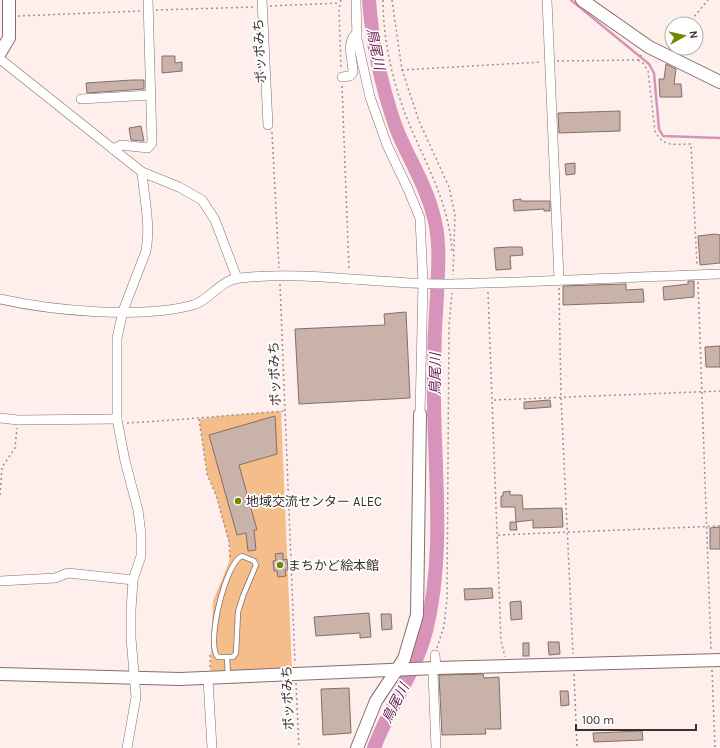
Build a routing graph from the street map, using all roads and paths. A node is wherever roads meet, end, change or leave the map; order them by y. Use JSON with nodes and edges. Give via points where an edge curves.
{"nodes":[{"id":1,"x":9,"y":0,"type":"edge"},
{"id":2,"x":148,"y":0,"type":"edge"},
{"id":3,"x":341,"y":0,"type":"edge"},
{"id":4,"x":356,"y":0,"type":"edge"},
{"id":5,"x":383,"y":0,"type":"edge"},
{"id":6,"x":392,"y":0,"type":"edge"},
{"id":7,"x":547,"y":0,"type":"edge"},
{"id":8,"x":582,"y":0,"type":"edge"},
{"id":9,"x":708,"y":0,"type":"edge"},
{"id":10,"x":262,"y":3,"type":"edge"},
{"id":11,"x":340,"y":3,"type":"junction"},
{"id":12,"x":148,"y":11,"type":"junction"},
{"id":13,"x":9,"y":16,"type":"junction"},
{"id":14,"x":695,"y":16,"type":"edge"},
{"id":15,"x":357,"y":33,"type":"junction"},
{"id":16,"x":649,"y":46,"type":"junction"},
{"id":17,"x":0,"y":53,"type":"edge"},
{"id":18,"x":0,"y":59,"type":"edge"},
{"id":19,"x":638,"y":60,"type":"junction"},
{"id":20,"x":550,"y":62,"type":"junction"},
{"id":21,"x":402,"y":70,"type":"junction"},
{"id":22,"x":342,"y":76,"type":"junction"},
{"id":23,"x":720,"y":82,"type":"edge"},
{"id":24,"x":151,"y":95,"type":"junction"},
{"id":25,"x":81,"y":99,"type":"dead end"},
{"id":26,"x":270,"y":125,"type":"joint"},
{"id":27,"x":113,"y":149,"type":"junction"},
{"id":28,"x":142,"y":172,"type":"junction"},
{"id":29,"x":452,"y":260,"type":"junction"},
{"id":30,"x":720,"y":274,"type":"edge"},
{"id":31,"x":698,"y":275,"type":"junction"},
{"id":32,"x":279,"y":276,"type":"junction"},
{"id":33,"x":237,"y":278,"type":"junction"},
{"id":34,"x":559,"y":279,"type":"junction"},
{"id":35,"x":350,"y":280,"type":"junction"},
{"id":36,"x":488,"y":282,"type":"junction"},
{"id":37,"x":425,"y":283,"type":"junction"},
{"id":38,"x":451,"y":284,"type":"junction"},
{"id":39,"x":0,"y":299,"type":"edge"},
{"id":40,"x":122,"y":311,"type":"junction"},
{"id":41,"x":720,"y":391,"type":"edge"},
{"id":42,"x":702,"y":392,"type":"junction"},
{"id":43,"x":561,"y":397,"type":"junction"},
{"id":44,"x":494,"y":400,"type":"junction"},
{"id":45,"x":285,"y":411,"type":"junction"},
{"id":46,"x":420,"y":414,"type":"joint"},
{"id":47,"x":0,"y":418,"type":"edge"},
{"id":48,"x":18,"y":420,"type":"junction"},
{"id":49,"x":199,"y":420,"type":"junction"},
{"id":50,"x":118,"y":422,"type":"junction"},
{"id":51,"x":0,"y":495,"type":"edge"},
{"id":52,"x":720,"y":526,"type":"edge"},
{"id":53,"x":707,"y":527,"type":"junction"},
{"id":54,"x":568,"y":532,"type":"junction"},
{"id":55,"x":498,"y":535,"type":"junction"},
{"id":56,"x":229,"y":562,"type":"dead end"},
{"id":57,"x":133,"y":580,"type":"junction"},
{"id":58,"x":0,"y":581,"type":"edge"},
{"id":59,"x":210,"y":652,"type":"dead end"},
{"id":60,"x":435,"y":655,"type":"joint"},
{"id":61,"x":227,"y":657,"type":"junction"},
{"id":62,"x":716,"y":660,"type":"edge"},
{"id":63,"x":573,"y":664,"type":"junction"},
{"id":64,"x":505,"y":665,"type":"junction"},
{"id":65,"x":433,"y":668,"type":"junction"},
{"id":66,"x":401,"y":670,"type":"junction"},
{"id":67,"x":0,"y":674,"type":"edge"},
{"id":68,"x":295,"y":675,"type":"junction"},
{"id":69,"x":135,"y":678,"type":"junction"},
{"id":70,"x":228,"y":678,"type":"junction"},
{"id":71,"x":209,"y":679,"type":"junction"},
{"id":72,"x":127,"y":748,"type":"edge"},
{"id":73,"x":212,"y":748,"type":"edge"},
{"id":74,"x":298,"y":748,"type":"edge"},
{"id":75,"x":357,"y":748,"type":"edge"},
{"id":76,"x":436,"y":748,"type":"edge"},
{"id":77,"x":576,"y":748,"type":"edge"},
{"id":78,"x":715,"y":748,"type":"edge"}],
"edges":[{"from":1,"to":13,"type":"street"},
{"from":2,"to":12,"type":"street"},
{"from":3,"to":11,"type":"path"},
{"from":4,"to":15,"type":"street"},
{"from":5,"to":29,"type":"path","via":[[387,44],[395,80],[407,119],[442,196],[452,241]]},
{"from":6,"to":21,"type":"path"},
{"from":7,"to":20,"type":"street"},
{"from":8,"to":16,"type":"street"},
{"from":9,"to":14,"type":"path"},
{"from":10,"to":11,"type":"path"},
{"from":10,"to":12,"type":"path"},
{"from":10,"to":26,"type":"street"},
{"from":11,"to":22,"type":"path"},
{"from":12,"to":13,"type":"path"},
{"from":12,"to":24,"type":"street"},
{"from":13,"to":17,"type":"street","via":[[9,38]]},
{"from":15,"to":22,"type":"street","via":[[351,42],[354,72],[350,76]]},
{"from":15,"to":37,"type":"street","via":[[360,58],[370,97],[387,145],[420,218]]},
{"from":16,"to":19,"type":"path"},
{"from":16,"to":23,"type":"street"},
{"from":18,"to":27,"type":"street"},
{"from":19,"to":20,"type":"path"},
{"from":19,"to":31,"type":"path","via":[[648,71],[655,131],[659,139],[668,144],[691,144]]},
{"from":20,"to":21,"type":"path"},
{"from":20,"to":34,"type":"street"},
{"from":21,"to":29,"type":"path","via":[[420,121],[450,187],[455,215]]},
{"from":22,"to":35,"type":"path"},
{"from":24,"to":25,"type":"street"},
{"from":24,"to":27,"type":"street","via":[[151,146],[144,148],[121,145]]},
{"from":26,"to":32,"type":"path","name":"ポッポみち"},
{"from":27,"to":28,"type":"street"},
{"from":28,"to":33,"type":"street","via":[[179,187],[202,200],[215,220]]},
{"from":28,"to":40,"type":"street","via":[[147,212],[146,251]]},
{"from":29,"to":38,"type":"path"},
{"from":30,"to":31,"type":"street"},
{"from":31,"to":34,"type":"street"},
{"from":31,"to":42,"type":"path"},
{"from":32,"to":33,"type":"street"},
{"from":32,"to":35,"type":"street"},
{"from":32,"to":45,"type":"path","name":"ポッポみち"},
{"from":33,"to":40,"type":"street","via":[[223,283],[198,304],[154,311]]},
{"from":34,"to":36,"type":"street"},
{"from":34,"to":43,"type":"path"},
{"from":35,"to":37,"type":"street"},
{"from":36,"to":38,"type":"street"},
{"from":36,"to":44,"type":"path"},
{"from":37,"to":38,"type":"street"},
{"from":37,"to":46,"type":"street"},
{"from":38,"to":60,"type":"path","via":[[447,599],[444,626]]},
{"from":39,"to":40,"type":"street","via":[[72,310]]},
{"from":40,"to":50,"type":"street","via":[[117,338]]},
{"from":41,"to":42,"type":"path"},
{"from":42,"to":43,"type":"path"},
{"from":42,"to":53,"type":"path"},
{"from":43,"to":44,"type":"path"},
{"from":43,"to":54,"type":"path"},
{"from":44,"to":55,"type":"path"},
{"from":45,"to":49,"type":"path"},
{"from":45,"to":68,"type":"path","name":"ポッポみち"},
{"from":46,"to":66,"type":"street","via":[[418,608]]},
{"from":47,"to":48,"type":"street"},
{"from":48,"to":50,"type":"street"},
{"from":48,"to":51,"type":"path","via":[[15,448],[2,467]]},
{"from":49,"to":50,"type":"path"},
{"from":49,"to":56,"type":"path","via":[[207,474],[229,541]]},
{"from":50,"to":57,"type":"street","via":[[141,534],[141,556]]},
{"from":52,"to":53,"type":"path"},
{"from":53,"to":54,"type":"path"},
{"from":53,"to":62,"type":"path"},
{"from":54,"to":55,"type":"path"},
{"from":54,"to":63,"type":"path"},
{"from":55,"to":64,"type":"path","via":[[501,641]]},
{"from":57,"to":58,"type":"street","via":[[68,573],[55,578]]},
{"from":57,"to":69,"type":"street","via":[[131,638]]},
{"from":59,"to":71,"type":"path"},
{"from":60,"to":65,"type":"street"},
{"from":61,"to":61,"type":"lane","via":[[218,657],[215,654],[216,615],[229,574],[238,558],[242,556],[254,561],[256,565],[239,608],[236,653]]},
{"from":61,"to":70,"type":"lane"},
{"from":62,"to":63,"type":"street"},
{"from":62,"to":78,"type":"path"},
{"from":63,"to":64,"type":"street"},
{"from":63,"to":77,"type":"path"},
{"from":64,"to":65,"type":"street"},
{"from":65,"to":66,"type":"street"},
{"from":65,"to":76,"type":"street"},
{"from":66,"to":68,"type":"street"},
{"from":66,"to":75,"type":"street","via":[[376,701]]},
{"from":67,"to":69,"type":"street"},
{"from":68,"to":70,"type":"street"},
{"from":68,"to":74,"type":"path","name":"ポッポみち"},
{"from":69,"to":71,"type":"street"},
{"from":69,"to":72,"type":"street","via":[[135,708]]},
{"from":70,"to":71,"type":"street"},
{"from":71,"to":73,"type":"street"}]}
